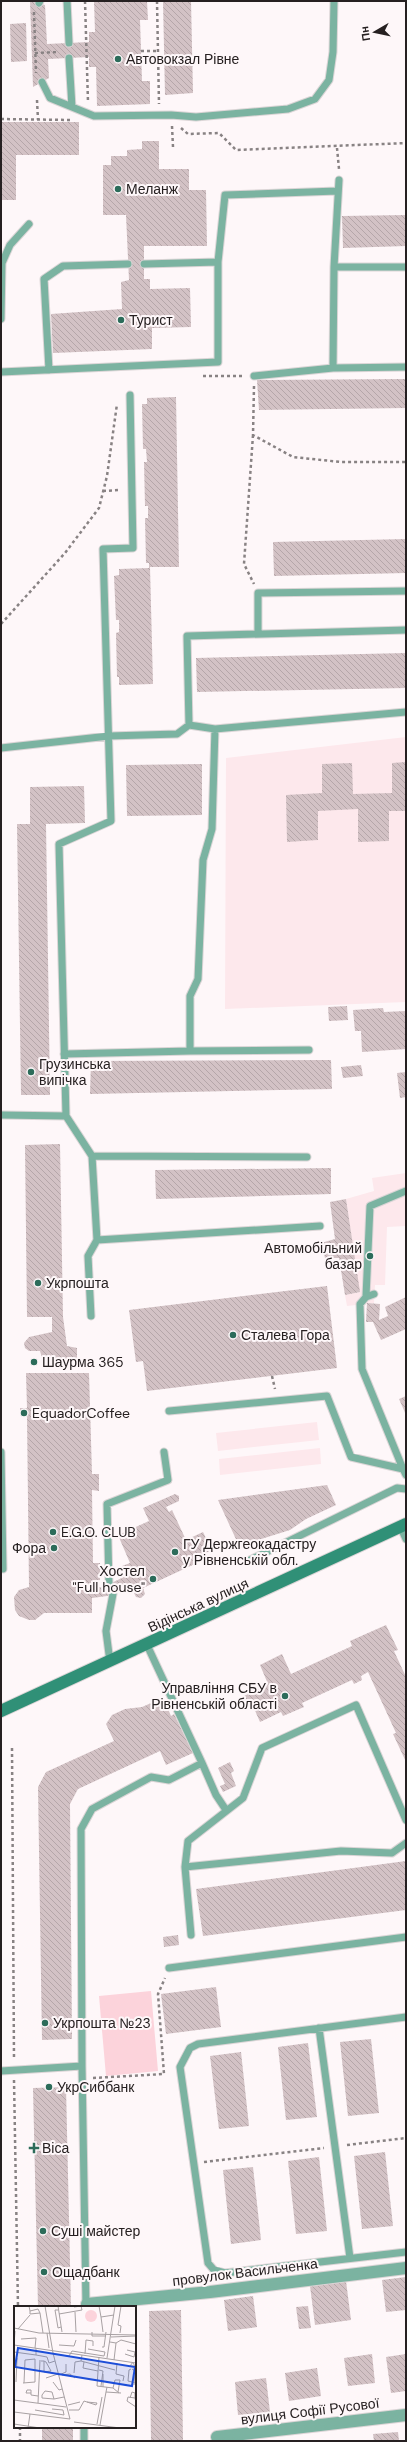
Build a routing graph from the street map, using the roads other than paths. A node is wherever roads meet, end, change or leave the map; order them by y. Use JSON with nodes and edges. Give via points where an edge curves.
{"nodes":[{"id":1,"x":67,"y":1,"type":"edge"},
{"id":2,"x":334,"y":1,"type":"edge"},
{"id":3,"x":69,"y":43,"type":"dead end"},
{"id":4,"x":70,"y":58,"type":"dead end"},
{"id":5,"x":39,"y":80,"type":"road end"},
{"id":6,"x":72,"y":107,"type":"junction"},
{"id":7,"x":339,"y":180,"type":"road end"},
{"id":8,"x":338,"y":191,"type":"junction"},
{"id":9,"x":29,"y":224,"type":"dead end"},
{"id":10,"x":218,"y":262,"type":"junction"},
{"id":11,"x":128,"y":264,"type":"dead end"},
{"id":12,"x":144,"y":264,"type":"dead end"},
{"id":13,"x":334,"y":267,"type":"junction"},
{"id":14,"x":406,"y":267,"type":"edge"},
{"id":15,"x":1,"y":319,"type":"edge"},
{"id":16,"x":406,"y":367,"type":"edge"},
{"id":17,"x":333,"y":368,"type":"junction"},
{"id":18,"x":49,"y":370,"type":"junction"},
{"id":19,"x":1,"y":372,"type":"edge"},
{"id":20,"x":254,"y":376,"type":"road end"},
{"id":21,"x":130,"y":395,"type":"road end"},
{"id":22,"x":406,"y":591,"type":"edge"},
{"id":23,"x":406,"y":630,"type":"edge"},
{"id":24,"x":258,"y":633,"type":"junction"},
{"id":25,"x":406,"y":712,"type":"edge"},
{"id":26,"x":189,"y":725,"type":"junction"},
{"id":27,"x":215,"y":729,"type":"junction"},
{"id":28,"x":109,"y":736,"type":"junction"},
{"id":29,"x":1,"y":748,"type":"edge"},
{"id":30,"x":190,"y":1050,"type":"junction"},
{"id":31,"x":309,"y":1050,"type":"dead end"},
{"id":32,"x":64,"y":1054,"type":"junction"},
{"id":33,"x":1,"y":1115,"type":"edge"},
{"id":34,"x":66,"y":1116,"type":"junction"},
{"id":35,"x":92,"y":1156,"type":"junction"},
{"id":36,"x":307,"y":1157,"type":"dead end"},
{"id":37,"x":406,"y":1192,"type":"edge"},
{"id":38,"x":320,"y":1226,"type":"dead end"},
{"id":39,"x":97,"y":1240,"type":"junction"},
{"id":40,"x":374,"y":1294,"type":"dead end"},
{"id":41,"x":366,"y":1297,"type":"junction"},
{"id":42,"x":90,"y":1316,"type":"dead end"},
{"id":43,"x":169,"y":1411,"type":"dead end"},
{"id":44,"x":1,"y":1452,"type":"edge"},
{"id":45,"x":164,"y":1452,"type":"dead end"},
{"id":46,"x":405,"y":1472,"type":"edge"},
{"id":47,"x":406,"y":1489,"type":"edge"},
{"id":48,"x":403,"y":1525,"type":"edge"},
{"id":49,"x":406,"y":1539,"type":"edge"},
{"id":50,"x":246,"y":1562,"type":"dead end"},
{"id":51,"x":3,"y":1569,"type":"dead end"},
{"id":52,"x":109,"y":1584,"type":"dead end"},
{"id":53,"x":113,"y":1594,"type":"dead end"},
{"id":54,"x":148,"y":1645,"type":"junction"},
{"id":55,"x":110,"y":1662,"type":"junction"},
{"id":56,"x":1,"y":1711,"type":"edge"},
{"id":57,"x":202,"y":1763,"type":"junction"},
{"id":58,"x":226,"y":1810,"type":"junction"},
{"id":59,"x":406,"y":1820,"type":"edge"},
{"id":60,"x":406,"y":1842,"type":"edge"},
{"id":61,"x":185,"y":1867,"type":"junction"},
{"id":62,"x":191,"y":1935,"type":"dead end"},
{"id":63,"x":406,"y":1937,"type":"edge"},
{"id":64,"x":169,"y":1968,"type":"road end"},
{"id":65,"x":406,"y":2017,"type":"edge"},
{"id":66,"x":319,"y":2028,"type":"junction"},
{"id":67,"x":82,"y":2066,"type":"junction"},
{"id":68,"x":1,"y":2071,"type":"edge"},
{"id":69,"x":406,"y":2252,"type":"edge"},
{"id":70,"x":350,"y":2258,"type":"junction"},
{"id":71,"x":406,"y":2268,"type":"edge"},
{"id":72,"x":86,"y":2305,"type":"edge"},
{"id":73,"x":406,"y":2415,"type":"edge"},
{"id":74,"x":84,"y":2428,"type":"edge"},
{"id":75,"x":217,"y":2437,"type":"dead end"},
{"id":76,"x":84,"y":2441,"type":"edge"}],
"edges":[{"from":1,"to":3,"type":"lane"},
{"from":2,"to":6,"type":"lane","via":[[333,52],[329,80],[315,99],[288,109],[196,117],[94,116]]},
{"from":4,"to":6,"type":"lane"},
{"from":5,"to":6,"type":"lane","via":[[50,98]]},
{"from":7,"to":8,"type":"lane"},
{"from":8,"to":10,"type":"lane","via":[[225,195]]},
{"from":8,"to":13,"type":"lane","via":[[331,258]]},
{"from":9,"to":15,"type":"lane","via":[[10,245],[2,263]]},
{"from":10,"to":12,"type":"lane"},
{"from":10,"to":18,"type":"lane","via":[[218,362]]},
{"from":11,"to":18,"type":"lane","via":[[63,266],[44,279]]},
{"from":13,"to":14,"type":"lane"},
{"from":13,"to":17,"type":"lane"},
{"from":16,"to":17,"type":"lane"},
{"from":17,"to":20,"type":"lane"},
{"from":18,"to":19,"type":"lane"},
{"from":21,"to":28,"type":"lane","via":[[133,548],[102,549]]},
{"from":22,"to":24,"type":"lane","via":[[258,593]]},
{"from":23,"to":24,"type":"lane"},
{"from":24,"to":26,"type":"lane","via":[[187,636]]},
{"from":25,"to":27,"type":"lane"},
{"from":26,"to":27,"type":"lane"},
{"from":26,"to":28,"type":"lane","via":[[177,734]]},
{"from":27,"to":30,"type":"lane","via":[[212,829],[204,860],[198,979],[190,996]]},
{"from":28,"to":29,"type":"lane"},
{"from":28,"to":32,"type":"lane","via":[[111,821],[59,844]]},
{"from":30,"to":31,"type":"lane"},
{"from":30,"to":32,"type":"lane"},
{"from":32,"to":34,"type":"lane"},
{"from":33,"to":34,"type":"lane"},
{"from":34,"to":35,"type":"lane"},
{"from":35,"to":36,"type":"lane"},
{"from":35,"to":39,"type":"lane"},
{"from":37,"to":41,"type":"lane","via":[[370,1206]]},
{"from":38,"to":39,"type":"lane"},
{"from":39,"to":42,"type":"lane","via":[[88,1256]]},
{"from":40,"to":41,"type":"lane"},
{"from":41,"to":46,"type":"lane","via":[[360,1304],[362,1369]]},
{"from":43,"to":46,"type":"lane","via":[[327,1396],[351,1457]]},
{"from":44,"to":51,"type":"lane"},
{"from":45,"to":52,"type":"lane","via":[[168,1480],[107,1504]]},
{"from":47,"to":50,"type":"lane","via":[[397,1488]]},
{"from":48,"to":49,"type":"lane"},
{"from":48,"to":54,"type":"main road","name":"Відінська вулиця"},
{"from":53,"to":55,"type":"lane","via":[[106,1631]]},
{"from":54,"to":55,"type":"main road","name":"Відінська вулиця"},
{"from":54,"to":57,"type":"lane"},
{"from":55,"to":56,"type":"main road","name":"Відінська вулиця"},
{"from":57,"to":58,"type":"lane","via":[[216,1795]]},
{"from":57,"to":67,"type":"lane","via":[[169,1780],[151,1777],[92,1809],[81,1829]]},
{"from":58,"to":59,"type":"lane","via":[[243,1798],[262,1748],[356,1706]]},
{"from":58,"to":61,"type":"lane","via":[[188,1841]]},
{"from":60,"to":61,"type":"lane","via":[[392,1853],[341,1851]]},
{"from":61,"to":62,"type":"lane"},
{"from":63,"to":64,"type":"lane"},
{"from":65,"to":66,"type":"lane"},
{"from":66,"to":70,"type":"lane"},
{"from":66,"to":70,"type":"lane","via":[[198,2044],[190,2048],[180,2068],[208,2263],[214,2270],[225,2273]]},
{"from":67,"to":68,"type":"lane"},
{"from":67,"to":72,"type":"lane"},
{"from":69,"to":70,"type":"lane"},
{"from":71,"to":72,"type":"street","name":"провулок Васильченка"},
{"from":73,"to":75,"type":"street","name":"вулиця Софії Русової"},
{"from":74,"to":76,"type":"lane"}]}
